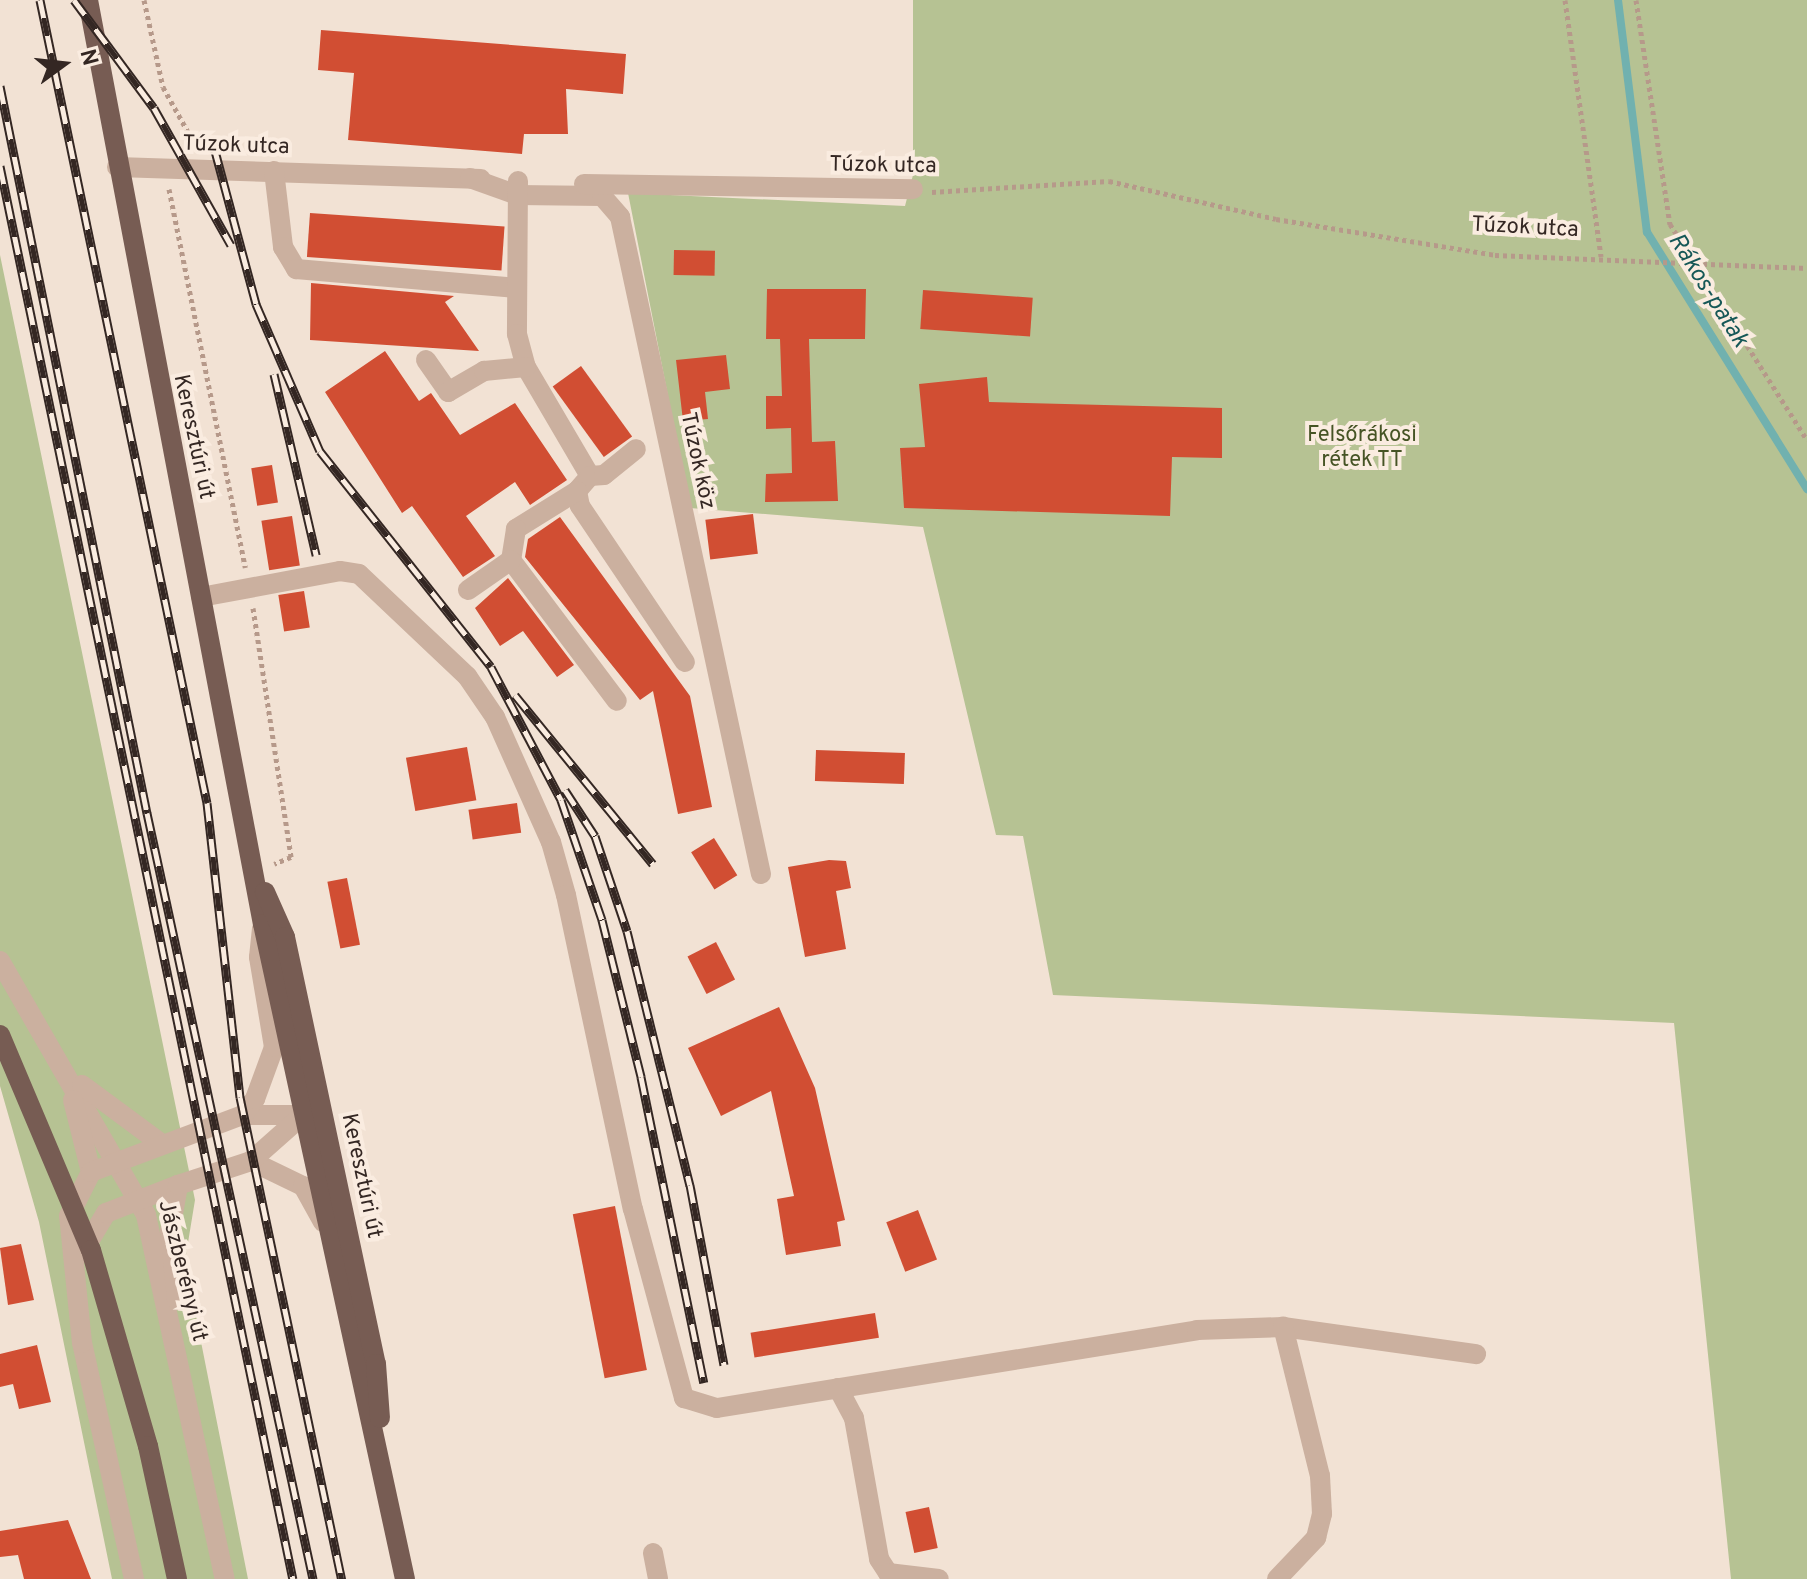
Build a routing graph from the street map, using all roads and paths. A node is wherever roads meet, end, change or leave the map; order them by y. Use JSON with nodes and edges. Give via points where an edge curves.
{"nodes":[{"id":1,"x":88,"y":0,"type":"edge"},
{"id":2,"x":144,"y":0,"type":"edge"},
{"id":3,"x":1565,"y":0,"type":"edge"},
{"id":4,"x":1636,"y":0,"type":"edge"},
{"id":5,"x":117,"y":167,"type":"junction"},
{"id":6,"x":164,"y":168,"type":"junction"},
{"id":7,"x":209,"y":169,"type":"junction"},
{"id":8,"x":274,"y":171,"type":"junction"},
{"id":9,"x":518,"y":188,"type":"junction"},
{"id":10,"x":913,"y":189,"type":"joint"},
{"id":11,"x":1601,"y":256,"type":"junction"},
{"id":12,"x":1692,"y":262,"type":"junction"},
{"id":13,"x":1807,"y":268,"type":"edge"},
{"id":14,"x":516,"y":288,"type":"junction"},
{"id":15,"x":426,"y":360,"type":"dead end"},
{"id":16,"x":526,"y":367,"type":"junction"},
{"id":17,"x":1807,"y":440,"type":"edge"},
{"id":18,"x":636,"y":449,"type":"dead end"},
{"id":19,"x":584,"y":484,"type":"junction"},
{"id":20,"x":511,"y":560,"type":"junction"},
{"id":21,"x":249,"y":587,"type":"junction"},
{"id":22,"x":468,"y":590,"type":"dead end"},
{"id":23,"x":201,"y":597,"type":"junction"},
{"id":24,"x":685,"y":662,"type":"dead end"},
{"id":25,"x":617,"y":701,"type":"dead end"},
{"id":26,"x":761,"y":874,"type":"dead end"},
{"id":27,"x":259,"y":876,"type":"junction"},
{"id":28,"x":263,"y":924,"type":"junction"},
{"id":29,"x":0,"y":961,"type":"edge"},
{"id":30,"x":0,"y":1035,"type":"edge"},
{"id":31,"x":64,"y":1069,"type":"junction"},
{"id":32,"x":317,"y":1081,"type":"junction"},
{"id":33,"x":243,"y":1115,"type":"junction"},
{"id":34,"x":303,"y":1115,"type":"junction"},
{"id":35,"x":159,"y":1142,"type":"junction"},
{"id":36,"x":118,"y":1159,"type":"junction"},
{"id":37,"x":251,"y":1161,"type":"junction"},
{"id":38,"x":91,"y":1172,"type":"junction"},
{"id":39,"x":178,"y":1185,"type":"junction"},
{"id":40,"x":140,"y":1198,"type":"junction"},
{"id":41,"x":328,"y":1233,"type":"junction"},
{"id":42,"x":74,"y":1297,"type":"junction"},
{"id":43,"x":1283,"y":1327,"type":"junction"},
{"id":44,"x":1476,"y":1354,"type":"dead end"},
{"id":45,"x":838,"y":1388,"type":"junction"},
{"id":46,"x":187,"y":1392,"type":"junction"},
{"id":47,"x":384,"y":1486,"type":"junction"},
{"id":48,"x":653,"y":1553,"type":"dead end"},
{"id":49,"x":134,"y":1579,"type":"edge"},
{"id":50,"x":177,"y":1579,"type":"edge"},
{"id":51,"x":225,"y":1579,"type":"edge"},
{"id":52,"x":405,"y":1579,"type":"edge"},
{"id":53,"x":658,"y":1579,"type":"edge"},
{"id":54,"x":939,"y":1579,"type":"edge"},
{"id":55,"x":1277,"y":1579,"type":"edge"}],
"edges":[{"from":1,"to":5,"type":"main road","name":"Keresztúri út"},
{"from":2,"to":7,"type":"path","via":[[163,87]]},
{"from":3,"to":11,"type":"path"},
{"from":4,"to":12,"type":"path","via":[[1670,224]]},
{"from":5,"to":6,"type":"street","name":"Túzok utca"},
{"from":5,"to":23,"type":"main road","name":"Keresztúri út"},
{"from":6,"to":7,"type":"street","name":"Túzok utca"},
{"from":6,"to":21,"type":"path"},
{"from":7,"to":8,"type":"street","name":"Túzok utca"},
{"from":8,"to":9,"type":"street","name":"Túzok utca","via":[[470,178]]},
{"from":8,"to":14,"type":"street","via":[[283,247],[296,269]]},
{"from":9,"to":10,"type":"street","name":"Túzok utca"},
{"from":9,"to":14,"type":"street"},
{"from":9,"to":26,"type":"street","name":"Túzok köz","via":[[602,196],[620,217]]},
{"from":10,"to":11,"type":"path","name":"Túzok utca","via":[[1109,181],[1276,219],[1495,255]]},
{"from":11,"to":12,"type":"path","name":"Túzok utca"},
{"from":12,"to":13,"type":"path"},
{"from":12,"to":17,"type":"path"},
{"from":14,"to":16,"type":"street"},
{"from":15,"to":16,"type":"street","via":[[448,392],[484,371]]},
{"from":16,"to":19,"type":"street"},
{"from":18,"to":19,"type":"street"},
{"from":19,"to":20,"type":"street","via":[[516,529]]},
{"from":19,"to":24,"type":"street","via":[[580,506]]},
{"from":20,"to":22,"type":"street"},
{"from":20,"to":25,"type":"street"},
{"from":21,"to":23,"type":"street"},
{"from":21,"to":27,"type":"path","via":[[291,857]]},
{"from":21,"to":45,"type":"street","via":[[340,571],[371,580],[467,676],[495,717],[551,842],[566,895],[633,1209],[684,1398],[717,1408]]},
{"from":23,"to":27,"type":"main road","name":"Keresztúri út"},
{"from":27,"to":28,"type":"main road","name":"Keresztúri út"},
{"from":27,"to":32,"type":"main road","name":"Keresztúri út","via":[[285,937]]},
{"from":28,"to":33,"type":"street","via":[[259,957],[274,1047]]},
{"from":28,"to":34,"type":"main road","name":"Keresztúri út"},
{"from":29,"to":31,"type":"street","name":"Jászberényi út"},
{"from":30,"to":50,"type":"main road","via":[[91,1250],[148,1446]]},
{"from":31,"to":35,"type":"street"},
{"from":31,"to":36,"type":"street","name":"Jászberényi út"},
{"from":31,"to":38,"type":"street"},
{"from":32,"to":34,"type":"street"},
{"from":32,"to":47,"type":"main road","name":"Keresztúri út","via":[[376,1364]]},
{"from":33,"to":34,"type":"street"},
{"from":33,"to":35,"type":"street"},
{"from":34,"to":37,"type":"street"},
{"from":34,"to":41,"type":"main road","name":"Keresztúri út"},
{"from":35,"to":36,"type":"street"},
{"from":36,"to":38,"type":"street"},
{"from":36,"to":40,"type":"street","name":"Jászberényi út"},
{"from":37,"to":39,"type":"street"},
{"from":37,"to":41,"type":"street","via":[[303,1186]]},
{"from":38,"to":42,"type":"street","via":[[69,1216]]},
{"from":39,"to":40,"type":"street"},
{"from":39,"to":46,"type":"street","via":[[170,1231]]},
{"from":40,"to":42,"type":"street","via":[[95,1225]]},
{"from":40,"to":46,"type":"street","name":"Jászberényi út"},
{"from":41,"to":47,"type":"main road","name":"Keresztúri út"},
{"from":42,"to":49,"type":"street"},
{"from":43,"to":44,"type":"street"},
{"from":43,"to":45,"type":"street","via":[[1197,1330]]},
{"from":43,"to":55,"type":"street","via":[[1320,1476],[1322,1514],[1316,1538]]},
{"from":45,"to":54,"type":"street","via":[[854,1418],[879,1559],[888,1573]]},
{"from":46,"to":51,"type":"street","name":"Jászberényi út"},
{"from":47,"to":52,"type":"main road","name":"Keresztúri út"},
{"from":48,"to":53,"type":"street"}]}
